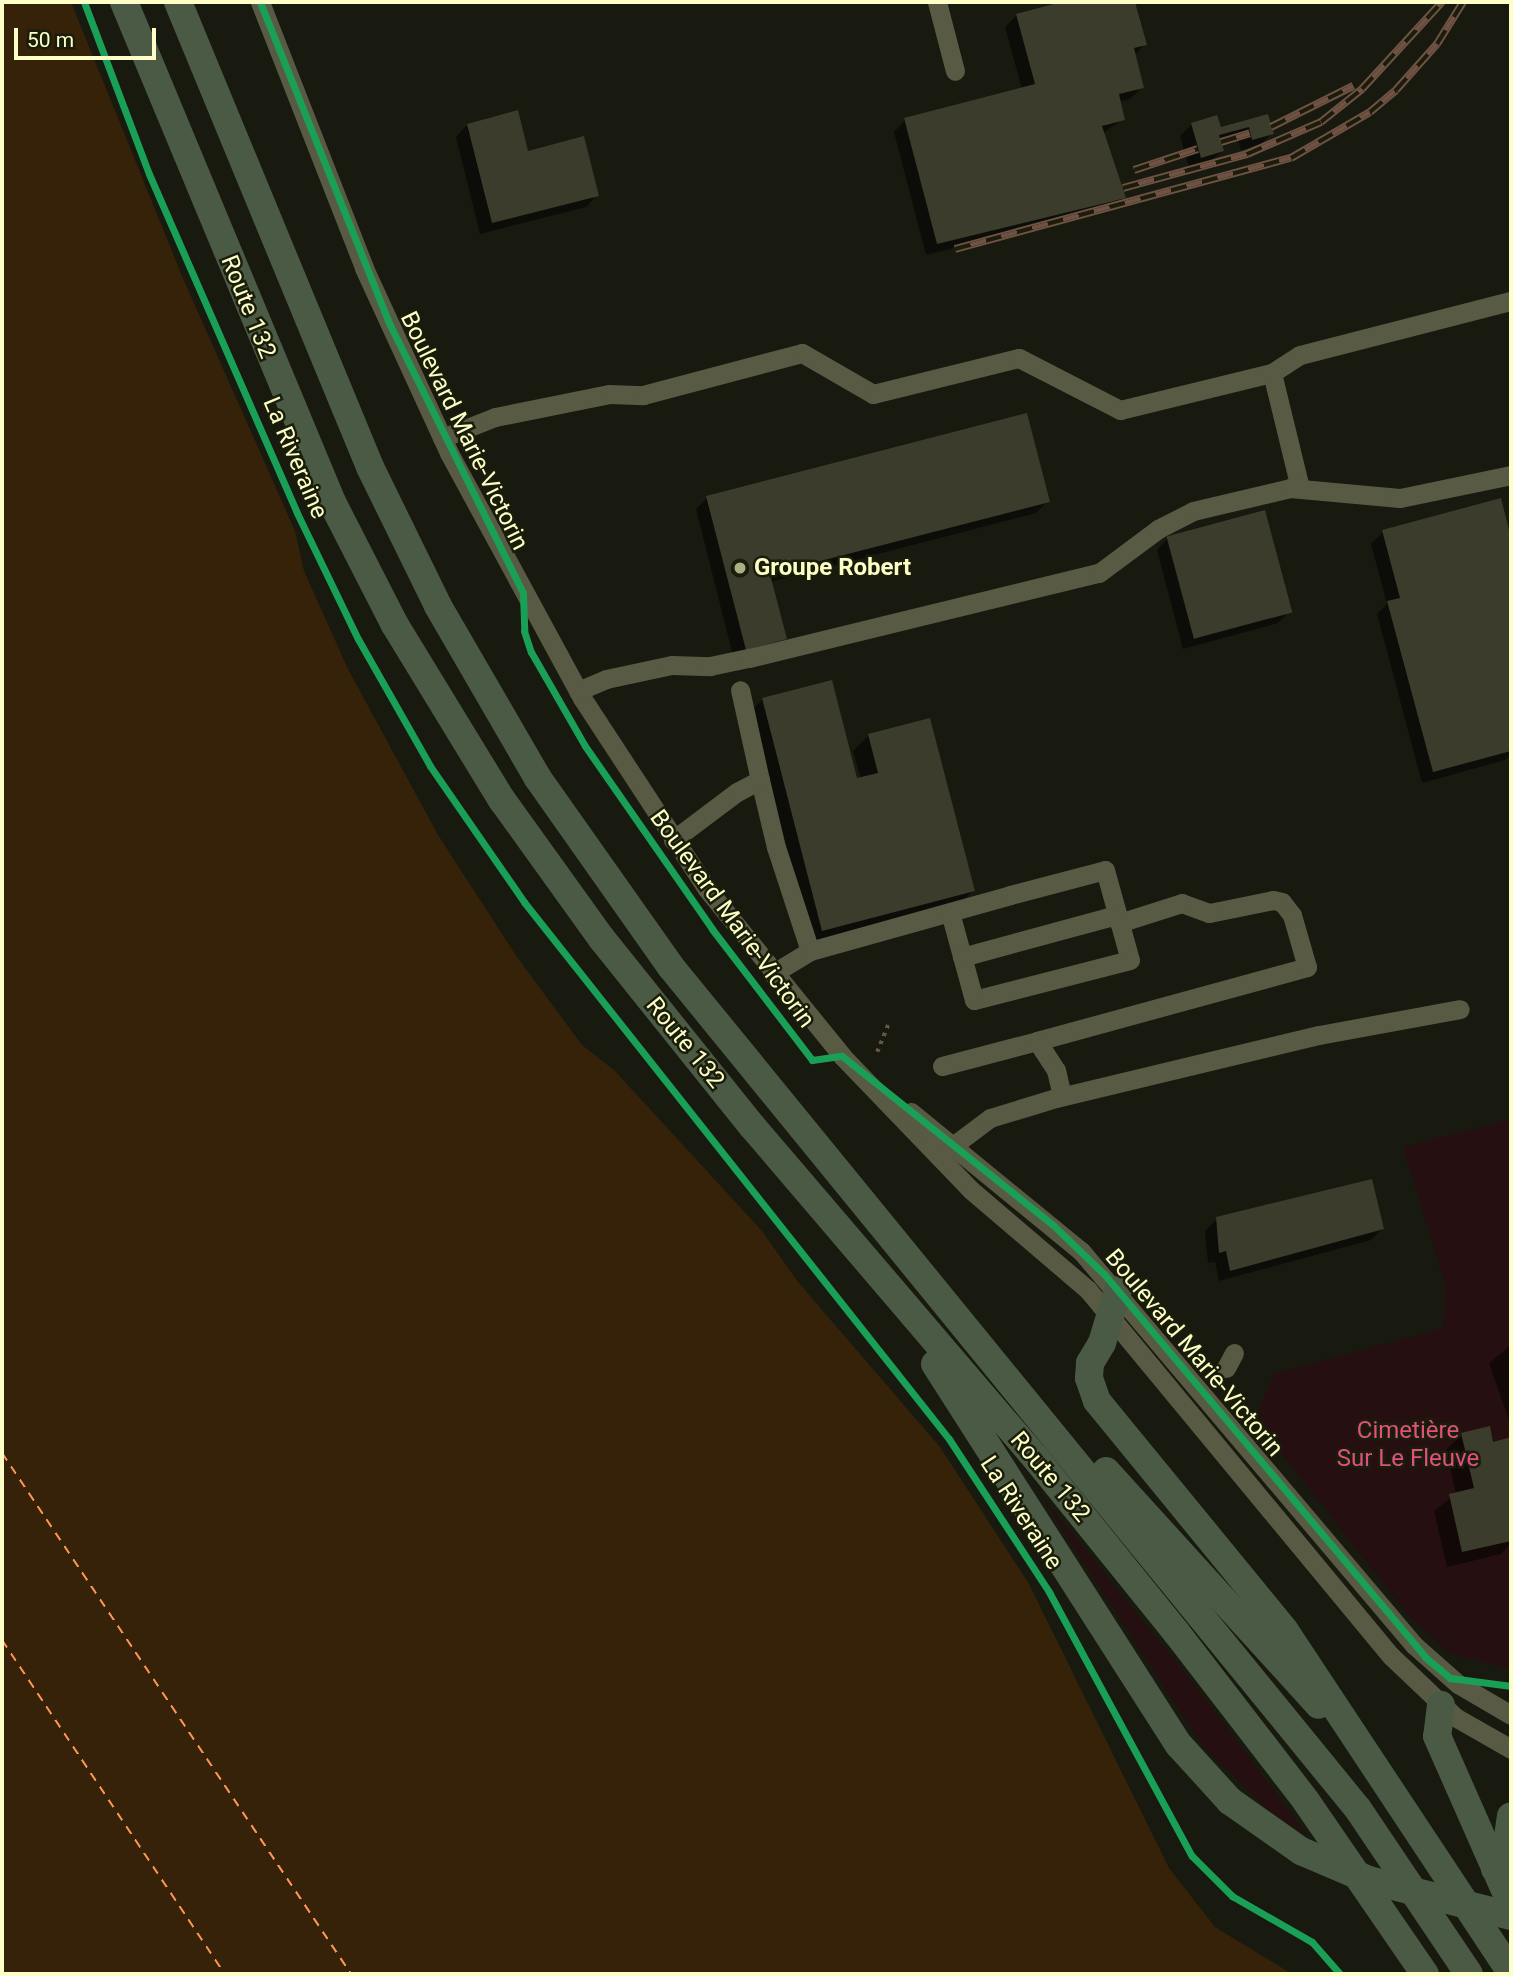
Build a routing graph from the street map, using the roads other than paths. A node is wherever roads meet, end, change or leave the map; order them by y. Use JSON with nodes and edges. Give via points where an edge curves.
{"nodes":[{"id":1,"x":124,"y":2,"type":"edge"},
{"id":2,"x":178,"y":2,"type":"edge"},
{"id":3,"x":260,"y":2,"type":"edge"},
{"id":4,"x":937,"y":2,"type":"edge"},
{"id":5,"x":955,"y":71,"type":"dead end"},
{"id":6,"x":1511,"y":301,"type":"edge"},
{"id":7,"x":1272,"y":373,"type":"junction"},
{"id":8,"x":442,"y":438,"type":"junction"},
{"id":9,"x":1511,"y":475,"type":"edge"},
{"id":10,"x":1300,"y":488,"type":"junction"},
{"id":11,"x":740,"y":690,"type":"dead end"},
{"id":12,"x":578,"y":691,"type":"junction"},
{"id":13,"x":761,"y":780,"type":"junction"},
{"id":14,"x":673,"y":840,"type":"junction"},
{"id":15,"x":950,"y":912,"type":"junction"},
{"id":16,"x":1118,"y":919,"type":"junction"},
{"id":17,"x":810,"y":951,"type":"junction"},
{"id":18,"x":962,"y":957,"type":"junction"},
{"id":19,"x":772,"y":974,"type":"junction"},
{"id":20,"x":1460,"y":1009,"type":"dead end"},
{"id":21,"x":1037,"y":1041,"type":"junction"},
{"id":22,"x":942,"y":1066,"type":"dead end"},
{"id":23,"x":1062,"y":1096,"type":"junction"},
{"id":24,"x":945,"y":1151,"type":"junction"},
{"id":25,"x":875,"y":1215,"type":"junction"},
{"id":26,"x":889,"y":1290,"type":"junction"},
{"id":27,"x":1088,"y":1290,"type":"junction"},
{"id":28,"x":1112,"y":1311,"type":"junction"},
{"id":29,"x":1196,"y":1382,"type":"junction"},
{"id":30,"x":1177,"y":1396,"type":"junction"},
{"id":31,"x":1219,"y":1410,"type":"junction"},
{"id":32,"x":1200,"y":1424,"type":"junction"},
{"id":33,"x":1441,"y":1705,"type":"junction"},
{"id":34,"x":1511,"y":1715,"type":"edge"},
{"id":35,"x":1511,"y":1749,"type":"edge"},
{"id":36,"x":1374,"y":1763,"type":"junction"},
{"id":37,"x":1511,"y":1816,"type":"edge"},
{"id":38,"x":1495,"y":1869,"type":"junction"},
{"id":39,"x":1511,"y":1904,"type":"edge"},
{"id":40,"x":1511,"y":1916,"type":"edge"},
{"id":41,"x":1511,"y":1972,"type":"edge"},
{"id":42,"x":1425,"y":1974,"type":"edge"},
{"id":43,"x":1469,"y":1974,"type":"edge"}],
"edges":[{"from":1,"to":26,"type":"highway","name":"Route 132","via":[[312,459],[423,673],[553,876]]},
{"from":2,"to":25,"type":"highway","name":"Route 132","via":[[365,456],[487,694],[537,777],[638,923]]},
{"from":3,"to":8,"type":"street","name":"Boulevard Marie-Victorin","via":[[365,268]]},
{"from":4,"to":5,"type":"street"},
{"from":6,"to":7,"type":"street","via":[[1300,355]]},
{"from":7,"to":8,"type":"street","via":[[1120,410],[1019,358],[873,394],[802,353],[643,395],[609,394],[495,417]]},
{"from":7,"to":10,"type":"street"},
{"from":8,"to":12,"type":"street","name":"Boulevard Marie-Victorin"},
{"from":9,"to":10,"type":"street","via":[[1400,498]]},
{"from":10,"to":12,"type":"street","via":[[1193,511],[1158,529],[1099,573],[749,658],[710,666],[671,665],[606,679]]},
{"from":11,"to":13,"type":"street"},
{"from":12,"to":14,"type":"street","name":"Boulevard Marie-Victorin"},
{"from":13,"to":14,"type":"street","via":[[737,792]]},
{"from":13,"to":17,"type":"street","via":[[776,846]]},
{"from":14,"to":19,"type":"street","name":"Boulevard Marie-Victorin"},
{"from":15,"to":16,"type":"street","via":[[1105,870]]},
{"from":15,"to":17,"type":"street"},
{"from":15,"to":18,"type":"street"},
{"from":16,"to":18,"type":"street"},
{"from":16,"to":18,"type":"street","via":[[1130,960],[974,1000]]},
{"from":16,"to":21,"type":"street","via":[[1182,903],[1209,913],[1282,902],[1292,915],[1307,967]]},
{"from":17,"to":19,"type":"street"},
{"from":19,"to":24,"type":"street","name":"Boulevard Marie-Victorin","via":[[842,1056]]},
{"from":20,"to":23,"type":"street","via":[[1319,1035]]},
{"from":21,"to":22,"type":"street"},
{"from":21,"to":23,"type":"street","via":[[1056,1070]]},
{"from":23,"to":24,"type":"street","via":[[990,1118]]},
{"from":24,"to":27,"type":"street","name":"Boulevard Marie-Victorin"},
{"from":24,"to":28,"type":"street","name":"Boulevard Marie-Victorin","via":[[1053,1225]]},
{"from":25,"to":36,"type":"highway"},
{"from":25,"to":43,"type":"highway","name":"Route 132","via":[[1350,1800]]},
{"from":26,"to":40,"type":"highway","bridge":true,"via":[[1179,1745],[1230,1801],[1301,1851],[1379,1882]]},
{"from":26,"to":42,"type":"highway","name":"Route 132","via":[[1038,1461],[1176,1632],[1320,1819]]},
{"from":27,"to":28,"type":"street","name":"Boulevard Marie-Victorin"},
{"from":27,"to":28,"type":"street"},
{"from":28,"to":29,"type":"street","name":"Boulevard Marie-Victorin"},
{"from":28,"to":30,"type":"street","name":"Boulevard Marie-Victorin"},
{"from":28,"to":36,"type":"highway","via":[[1089,1371],[1097,1401],[1285,1631]]},
{"from":29,"to":30,"type":"street"},
{"from":29,"to":31,"type":"street","name":"Boulevard Marie-Victorin"},
{"from":30,"to":32,"type":"street","name":"Boulevard Marie-Victorin"},
{"from":31,"to":32,"type":"street"},
{"from":31,"to":34,"type":"street","name":"Boulevard Marie-Victorin","via":[[1425,1657],[1458,1684]]},
{"from":32,"to":33,"type":"street","name":"Boulevard Marie-Victorin","via":[[1391,1656]]},
{"from":33,"to":35,"type":"street","name":"Boulevard Marie-Victorin","via":[[1471,1728]]},
{"from":33,"to":38,"type":"highway","via":[[1437,1736]]},
{"from":36,"to":41,"type":"highway"},
{"from":37,"to":38,"type":"highway","via":[[1507,1844]]},
{"from":38,"to":39,"type":"highway"}]}
